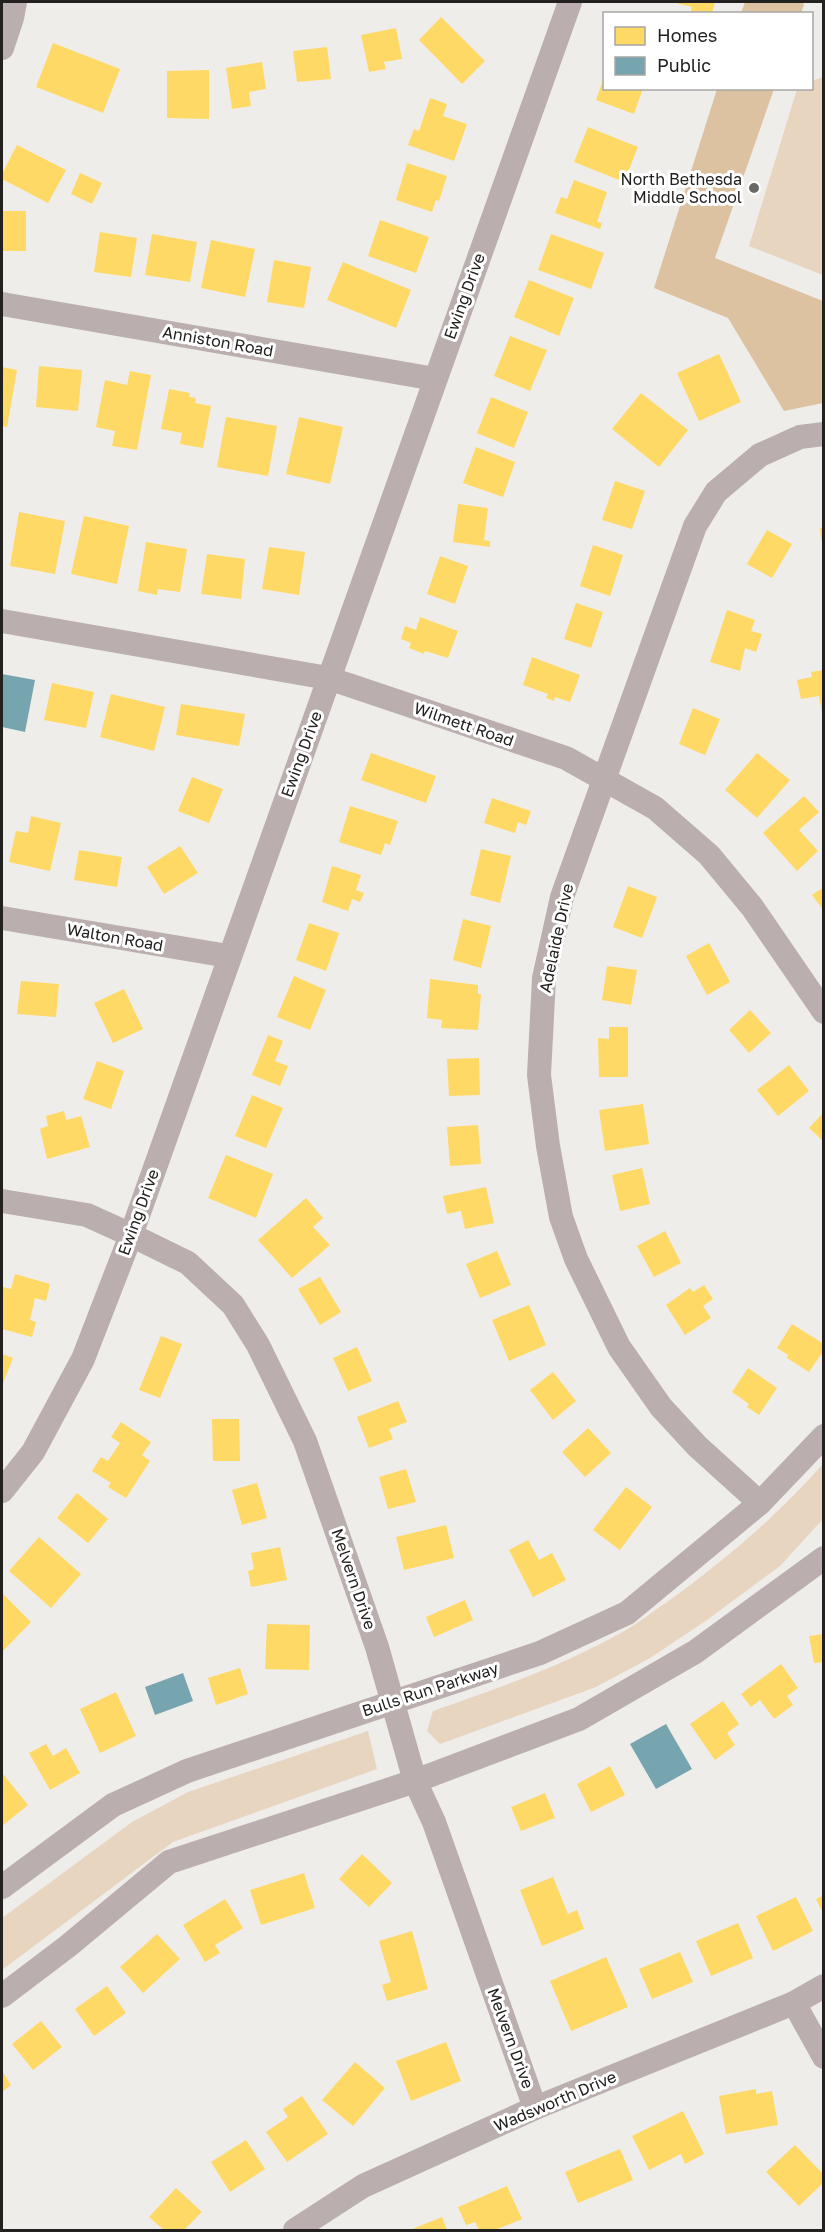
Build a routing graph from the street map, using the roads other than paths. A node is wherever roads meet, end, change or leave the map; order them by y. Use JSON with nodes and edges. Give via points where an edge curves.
{"nodes":[{"id":1,"x":15,"y":2,"type":"edge"},
{"id":2,"x":570,"y":2,"type":"edge"},
{"id":3,"x":2,"y":48,"type":"edge"},
{"id":4,"x":2,"y":304,"type":"edge"},
{"id":5,"x":435,"y":379,"type":"junction"},
{"id":6,"x":824,"y":434,"type":"edge"},
{"id":7,"x":2,"y":621,"type":"edge"},
{"id":8,"x":328,"y":678,"type":"junction"},
{"id":9,"x":605,"y":779,"type":"junction"},
{"id":10,"x":2,"y":918,"type":"edge"},
{"id":11,"x":228,"y":956,"type":"junction"},
{"id":12,"x":824,"y":1012,"type":"edge"},
{"id":13,"x":2,"y":1201,"type":"edge"},
{"id":14,"x":130,"y":1235,"type":"junction"},
{"id":15,"x":824,"y":1436,"type":"edge"},
{"id":16,"x":2,"y":1491,"type":"edge"},
{"id":17,"x":760,"y":1503,"type":"junction"},
{"id":18,"x":823,"y":1559,"type":"edge"},
{"id":19,"x":393,"y":1701,"type":"junction"},
{"id":20,"x":415,"y":1781,"type":"junction"},
{"id":21,"x":2,"y":1887,"type":"edge"},
{"id":22,"x":824,"y":1986,"type":"edge"},
{"id":23,"x":2,"y":1996,"type":"edge"},
{"id":24,"x":794,"y":2002,"type":"junction"},
{"id":25,"x":824,"y":2056,"type":"edge"},
{"id":26,"x":536,"y":2108,"type":"junction"},
{"id":27,"x":295,"y":2230,"type":"edge"}],
"edges":[{"from":1,"to":3,"type":"street"},
{"from":2,"to":5,"type":"street","name":"Ewing Drive"},
{"from":4,"to":5,"type":"street","name":"Anniston Road"},
{"from":5,"to":8,"type":"street","name":"Ewing Drive"},
{"from":6,"to":9,"type":"street","name":"Adelaide Drive","via":[[800,437],[760,455],[716,492],[695,526]]},
{"from":7,"to":8,"type":"street","name":"Wilmett Road"},
{"from":8,"to":9,"type":"street","name":"Wilmett Road","via":[[566,758]]},
{"from":8,"to":11,"type":"street","name":"Ewing Drive"},
{"from":9,"to":12,"type":"street","name":"Wilmett Road","via":[[655,808],[709,855],[752,908]]},
{"from":9,"to":17,"type":"street","name":"Adelaide Drive","via":[[562,897],[544,978],[539,1075],[561,1216],[576,1258],[619,1347],[661,1407]]},
{"from":10,"to":11,"type":"street","name":"Walton Road"},
{"from":11,"to":14,"type":"street","name":"Ewing Drive"},
{"from":13,"to":14,"type":"street","name":"Melvern Drive","via":[[87,1215]]},
{"from":14,"to":16,"type":"street","name":"Ewing Drive","via":[[83,1359],[33,1452]]},
{"from":14,"to":19,"type":"street","name":"Melvern Drive","via":[[188,1263],[233,1305],[258,1345],[305,1441],[378,1647]]},
{"from":15,"to":17,"type":"street","name":"Bulls Run Parkway"},
{"from":17,"to":19,"type":"street","name":"Bulls Run Parkway","via":[[627,1613],[540,1653]]},
{"from":18,"to":20,"type":"street","via":[[695,1652],[579,1719]]},
{"from":19,"to":20,"type":"street","name":"Melvern Drive"},
{"from":19,"to":21,"type":"street","name":"Bulls Run Parkway","via":[[187,1771],[113,1805]]},
{"from":20,"to":23,"type":"street","via":[[169,1862]]},
{"from":20,"to":26,"type":"street","name":"Melvern Drive","via":[[434,1822]]},
{"from":22,"to":24,"type":"street","name":"Wadsworth Drive"},
{"from":24,"to":25,"type":"street"},
{"from":24,"to":26,"type":"street","name":"Wadsworth Drive"},
{"from":26,"to":27,"type":"street","name":"Wadsworth Drive","via":[[363,2186]]}]}
